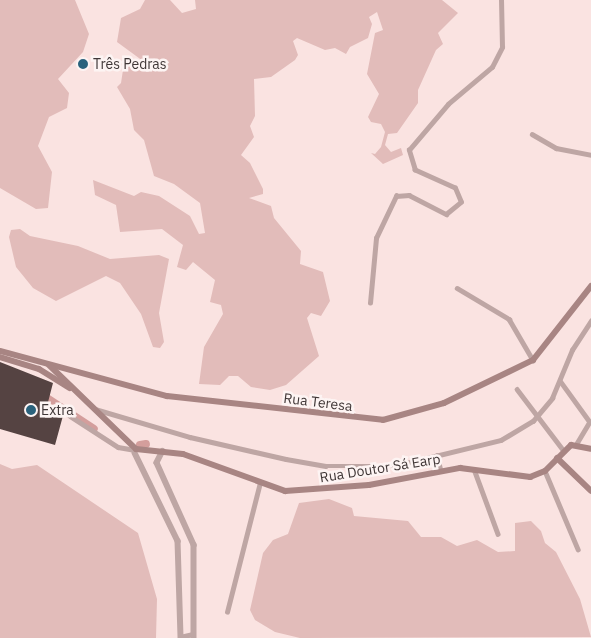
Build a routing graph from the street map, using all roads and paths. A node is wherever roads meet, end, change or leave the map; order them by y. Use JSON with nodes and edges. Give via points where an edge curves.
{"nodes":[{"id":1,"x":501,"y":0,"type":"edge"},
{"id":2,"x":532,"y":134,"type":"dead end"},
{"id":3,"x":591,"y":156,"type":"edge"},
{"id":4,"x":591,"y":286,"type":"edge"},
{"id":5,"x":457,"y":288,"type":"dead end"},
{"id":6,"x":370,"y":303,"type":"dead end"},
{"id":7,"x":591,"y":321,"type":"edge"},
{"id":8,"x":0,"y":351,"type":"edge"},
{"id":9,"x":0,"y":357,"type":"edge"},
{"id":10,"x":533,"y":360,"type":"junction"},
{"id":11,"x":48,"y":364,"type":"junction"},
{"id":12,"x":40,"y":366,"type":"junction"},
{"id":13,"x":561,"y":382,"type":"dead end"},
{"id":14,"x":517,"y":389,"type":"dead end"},
{"id":15,"x":73,"y":390,"type":"junction"},
{"id":16,"x":95,"y":409,"type":"junction"},
{"id":17,"x":70,"y":416,"type":"dead end"},
{"id":18,"x":538,"y":416,"type":"junction"},
{"id":19,"x":576,"y":445,"type":"junction"},
{"id":20,"x":151,"y":449,"type":"junction"},
{"id":21,"x":562,"y":449,"type":"junction"},
{"id":22,"x":591,"y":449,"type":"edge"},
{"id":23,"x":164,"y":450,"type":"junction"},
{"id":24,"x":135,"y":451,"type":"junction"},
{"id":25,"x":437,"y":455,"type":"junction"},
{"id":26,"x":557,"y":458,"type":"junction"},
{"id":27,"x":157,"y":463,"type":"junction"},
{"id":28,"x":474,"y":468,"type":"junction"},
{"id":29,"x":441,"y":471,"type":"junction"},
{"id":30,"x":545,"y":471,"type":"junction"},
{"id":31,"x":260,"y":483,"type":"junction"},
{"id":32,"x":591,"y":491,"type":"edge"},
{"id":33,"x":498,"y":534,"type":"dead end"},
{"id":34,"x":578,"y":550,"type":"dead end"},
{"id":35,"x":227,"y":612,"type":"dead end"},
{"id":36,"x":193,"y":636,"type":"edge"},
{"id":37,"x":180,"y":638,"type":"edge"}],
"edges":[{"from":1,"to":6,"type":"street","via":[[502,47],[492,67],[448,104],[409,150],[415,170],[455,188],[461,202],[446,214],[409,195],[396,196],[376,238]]},
{"from":2,"to":3,"type":"street","via":[[556,148]]},
{"from":4,"to":10,"type":"main road","name":"Rua Teresa"},
{"from":5,"to":10,"type":"street","via":[[509,318]]},
{"from":7,"to":18,"type":"street","via":[[572,350],[552,398]]},
{"from":8,"to":12,"type":"main road","name":"Rua Teresa"},
{"from":9,"to":12,"type":"main road","name":"Rua Teresa"},
{"from":10,"to":11,"type":"main road","name":"Rua Teresa","via":[[444,403],[382,420],[167,396]]},
{"from":11,"to":12,"type":"main road","name":"Rua Teresa"},
{"from":11,"to":15,"type":"main road"},
{"from":12,"to":15,"type":"main road"},
{"from":13,"to":19,"type":"street","via":[[590,422]]},
{"from":14,"to":18,"type":"street"},
{"from":15,"to":16,"type":"main road"},
{"from":16,"to":24,"type":"main road"},
{"from":16,"to":25,"type":"street","via":[[190,437],[325,466],[394,466]]},
{"from":17,"to":24,"type":"street","via":[[118,447]]},
{"from":18,"to":21,"type":"street"},
{"from":18,"to":25,"type":"street","via":[[501,440]]},
{"from":19,"to":21,"type":"main road"},
{"from":19,"to":22,"type":"main road"},
{"from":20,"to":23,"type":"main road","name":"Rua Doutor Sá Earp"},
{"from":20,"to":24,"type":"main road","name":"Rua Doutor Sá Earp"},
{"from":20,"to":27,"type":"street"},
{"from":21,"to":26,"type":"main road"},
{"from":23,"to":27,"type":"street"},
{"from":23,"to":31,"type":"main road","name":"Rua Doutor Sá Earp"},
{"from":24,"to":37,"type":"street","via":[[178,541]]},
{"from":25,"to":29,"type":"street"},
{"from":26,"to":30,"type":"main road"},
{"from":26,"to":32,"type":"main road"},
{"from":27,"to":36,"type":"street","via":[[194,545]]},
{"from":28,"to":29,"type":"main road","name":"Rua Doutor Sá Earp"},
{"from":28,"to":30,"type":"main road","name":"Rua Doutor Sá Earp","via":[[530,477]]},
{"from":28,"to":33,"type":"street"},
{"from":29,"to":31,"type":"main road","name":"Rua Doutor Sá Earp","via":[[369,485],[296,492]]},
{"from":30,"to":34,"type":"street"},
{"from":31,"to":35,"type":"street"},
{"from":36,"to":37,"type":"street"}]}
